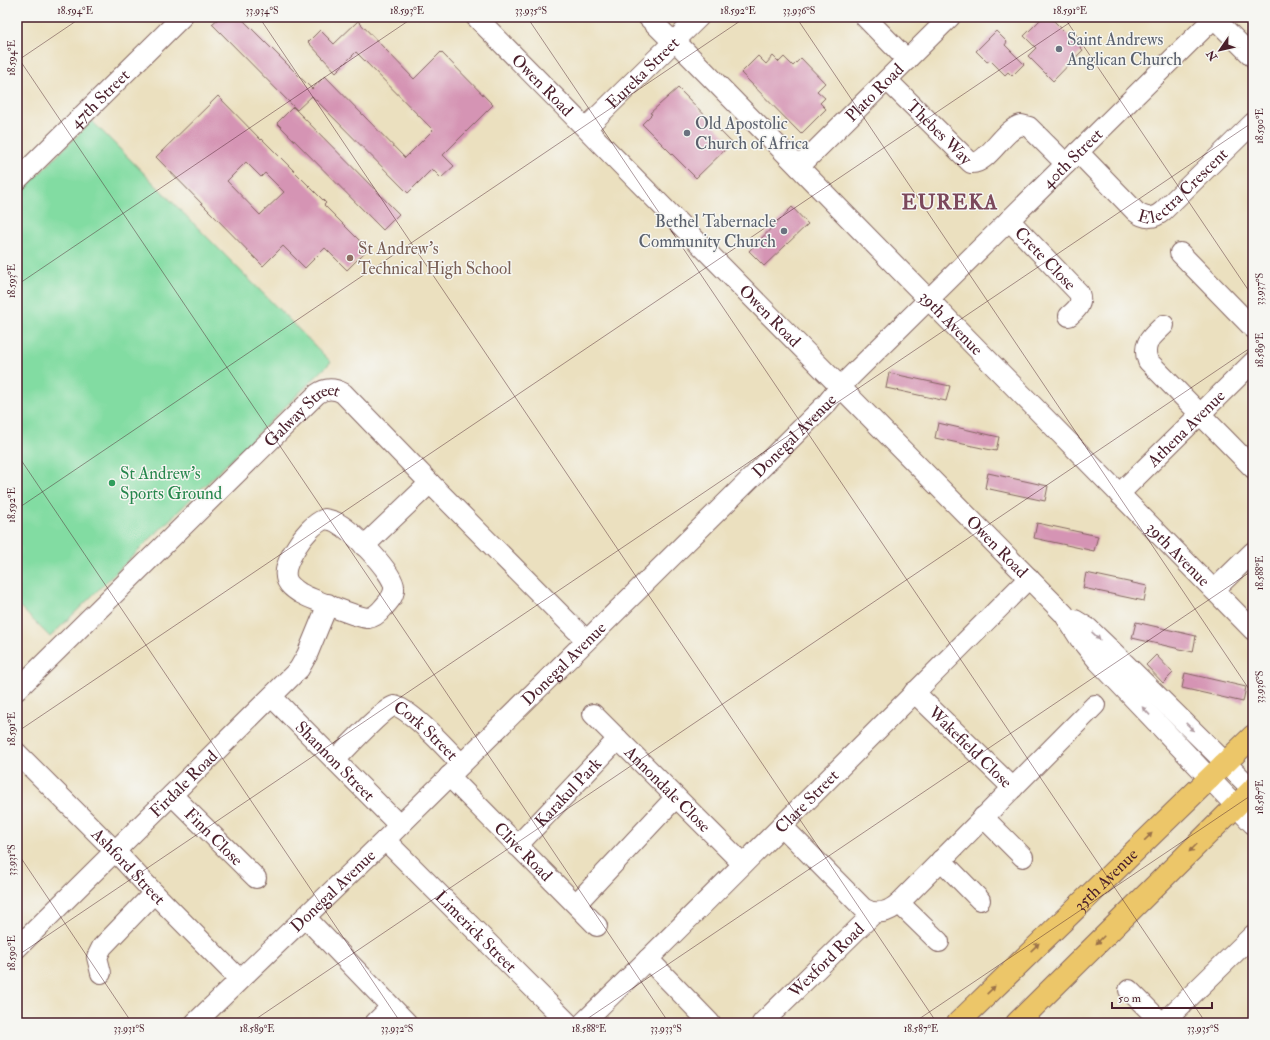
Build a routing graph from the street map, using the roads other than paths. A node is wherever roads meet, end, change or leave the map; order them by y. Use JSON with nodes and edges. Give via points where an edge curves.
{"nodes":[{"id":1,"x":182,"y":17,"type":"edge"},
{"id":2,"x":476,"y":17,"type":"edge"},
{"id":3,"x":648,"y":17,"type":"edge"},
{"id":4,"x":699,"y":17,"type":"edge"},
{"id":5,"x":864,"y":17,"type":"edge"},
{"id":6,"x":950,"y":17,"type":"edge"},
{"id":7,"x":1215,"y":18,"type":"edge"},
{"id":8,"x":675,"y":41,"type":"junction"},
{"id":9,"x":1253,"y":56,"type":"edge"},
{"id":10,"x":907,"y":60,"type":"junction"},
{"id":11,"x":887,"y":80,"type":"junction"},
{"id":12,"x":1253,"y":123,"type":"edge"},
{"id":13,"x":586,"y":128,"type":"junction"},
{"id":14,"x":1072,"y":158,"type":"junction"},
{"id":15,"x":799,"y":168,"type":"junction"},
{"id":16,"x":17,"y":180,"type":"edge"},
{"id":17,"x":1010,"y":220,"type":"junction"},
{"id":18,"x":1180,"y":253,"type":"dead end"},
{"id":19,"x":929,"y":299,"type":"junction"},
{"id":20,"x":1069,"y":316,"type":"dead end"},
{"id":21,"x":1164,"y":325,"type":"dead end"},
{"id":22,"x":1253,"y":328,"type":"edge"},
{"id":23,"x":1253,"y":362,"type":"edge"},
{"id":24,"x":840,"y":387,"type":"junction"},
{"id":25,"x":1200,"y":414,"type":"junction"},
{"id":26,"x":1253,"y":468,"type":"edge"},
{"id":27,"x":430,"y":483,"type":"junction"},
{"id":28,"x":1119,"y":494,"type":"junction"},
{"id":29,"x":364,"y":546,"type":"junction"},
{"id":30,"x":1253,"y":552,"type":"edge"},
{"id":31,"x":1029,"y":578,"type":"junction"},
{"id":32,"x":1214,"y":590,"type":"junction"},
{"id":33,"x":328,"y":604,"type":"junction"},
{"id":34,"x":1064,"y":614,"type":"junction"},
{"id":35,"x":1253,"y":630,"type":"edge"},
{"id":36,"x":586,"y":640,"type":"junction"},
{"id":37,"x":17,"y":690,"type":"edge"},
{"id":38,"x":914,"y":692,"type":"junction"},
{"id":39,"x":272,"y":697,"type":"junction"},
{"id":40,"x":1095,"y":704,"type":"dead end"},
{"id":41,"x":593,"y":714,"type":"dead end"},
{"id":42,"x":1253,"y":736,"type":"edge"},
{"id":43,"x":618,"y":739,"type":"junction"},
{"id":44,"x":17,"y":753,"type":"edge"},
{"id":45,"x":335,"y":760,"type":"junction"},
{"id":46,"x":1225,"y":762,"type":"junction"},
{"id":47,"x":455,"y":770,"type":"junction"},
{"id":48,"x":1209,"y":778,"type":"junction"},
{"id":49,"x":1013,"y":788,"type":"junction"},
{"id":50,"x":1253,"y":789,"type":"edge"},
{"id":51,"x":172,"y":794,"type":"junction"},
{"id":52,"x":676,"y":797,"type":"junction"},
{"id":53,"x":1236,"y":806,"type":"junction"},
{"id":54,"x":983,"y":818,"type":"junction"},
{"id":55,"x":1253,"y":824,"type":"edge"},
{"id":56,"x":399,"y":826,"type":"junction"},
{"id":57,"x":782,"y":826,"type":"junction"},
{"id":58,"x":385,"y":840,"type":"junction"},
{"id":59,"x":517,"y":846,"type":"junction"},
{"id":60,"x":115,"y":851,"type":"junction"},
{"id":61,"x":1023,"y":857,"type":"dead end"},
{"id":62,"x":941,"y":860,"type":"junction"},
{"id":63,"x":743,"y":864,"type":"junction"},
{"id":64,"x":256,"y":878,"type":"dead end"},
{"id":65,"x":154,"y":893,"type":"junction"},
{"id":66,"x":980,"y":900,"type":"dead end"},
{"id":67,"x":899,"y":903,"type":"junction"},
{"id":68,"x":576,"y":904,"type":"junction"},
{"id":69,"x":874,"y":913,"type":"junction"},
{"id":70,"x":305,"y":917,"type":"junction"},
{"id":71,"x":597,"y":926,"type":"dead end"},
{"id":72,"x":1253,"y":935,"type":"edge"},
{"id":73,"x":939,"y":942,"type":"dead end"},
{"id":74,"x":17,"y":948,"type":"edge"},
{"id":75,"x":648,"y":959,"type":"junction"},
{"id":76,"x":101,"y":973,"type":"dead end"},
{"id":77,"x":239,"y":979,"type":"junction"},
{"id":78,"x":1129,"y":990,"type":"dead end"},
{"id":79,"x":391,"y":1007,"type":"junction"},
{"id":80,"x":195,"y":1023,"type":"edge"},
{"id":81,"x":375,"y":1023,"type":"edge"},
{"id":82,"x":407,"y":1023,"type":"edge"},
{"id":83,"x":568,"y":1023,"type":"edge"},
{"id":84,"x":583,"y":1023,"type":"edge"},
{"id":85,"x":710,"y":1023,"type":"edge"},
{"id":86,"x":762,"y":1023,"type":"edge"},
{"id":87,"x":958,"y":1023,"type":"edge"},
{"id":88,"x":1017,"y":1023,"type":"edge"},
{"id":89,"x":1162,"y":1023,"type":"edge"}],
"edges":[{"from":1,"to":16,"type":"street","name":"47th Street"},
{"from":2,"to":13,"type":"street","name":"Owen Road"},
{"from":3,"to":8,"type":"street","name":"39th Avenue"},
{"from":4,"to":8,"type":"street","name":"Eureka Street"},
{"from":5,"to":10,"type":"street"},
{"from":6,"to":10,"type":"street","name":"Plato Road"},
{"from":7,"to":9,"type":"street"},
{"from":7,"to":14,"type":"street","name":"40th Street"},
{"from":8,"to":13,"type":"street","name":"Eureka Street"},
{"from":8,"to":15,"type":"street","name":"39th Avenue"},
{"from":10,"to":11,"type":"street","name":"Plato Road"},
{"from":11,"to":14,"type":"street","name":"Thebes Way","via":[[971,163],[979,162],[1013,129],[1021,125],[1029,127]]},
{"from":11,"to":15,"type":"street","name":"Plato Road"},
{"from":12,"to":14,"type":"street","name":"Electra Crescent","via":[[1163,212],[1154,217],[1144,217],[1136,212]]},
{"from":13,"to":24,"type":"street","name":"Owen Road"},
{"from":14,"to":17,"type":"street","name":"40th Street"},
{"from":15,"to":19,"type":"street","name":"39th Avenue"},
{"from":17,"to":19,"type":"street","name":"40th Street"},
{"from":17,"to":20,"type":"street","name":"Crete Close","via":[[1079,293],[1079,307]]},
{"from":18,"to":22,"type":"street"},
{"from":19,"to":24,"type":"street","name":"Donegal Avenue"},
{"from":19,"to":28,"type":"street","name":"39th Avenue"},
{"from":21,"to":25,"type":"street","via":[[1148,341],[1146,356],[1151,365]]},
{"from":23,"to":25,"type":"street","name":"Athena Avenue"},
{"from":24,"to":31,"type":"street","name":"Owen Road"},
{"from":24,"to":36,"type":"street","name":"Donegal Avenue","via":[[828,403]]},
{"from":25,"to":26,"type":"street"},
{"from":25,"to":28,"type":"street","name":"Athena Avenue"},
{"from":27,"to":29,"type":"street"},
{"from":27,"to":36,"type":"street","name":"Galway Street"},
{"from":27,"to":37,"type":"street","name":"Galway Street","via":[[343,394],[334,389],[321,392]]},
{"from":28,"to":32,"type":"street","name":"39th Avenue"},
{"from":29,"to":33,"type":"street","via":[[388,572],[393,580],[394,594],[377,614],[368,618],[359,617]]},
{"from":29,"to":33,"type":"street","via":[[341,524],[325,519],[309,530],[297,544],[286,572],[289,583],[300,593]]},
{"from":30,"to":32,"type":"street"},
{"from":31,"to":34,"type":"street","name":"Owen Road"},
{"from":31,"to":38,"type":"street","name":"Clare Street"},
{"from":32,"to":35,"type":"street","name":"39th Avenue"},
{"from":33,"to":39,"type":"street","name":"Firdale Road","via":[[303,663]]},
{"from":34,"to":46,"type":"street","name":"Owen Road","one_way":true,"via":[[1088,628]]},
{"from":48,"to":34,"type":"street","name":"Owen Road","one_way":true,"via":[[1098,661]]},
{"from":36,"to":47,"type":"street","name":"Donegal Avenue"},
{"from":38,"to":49,"type":"street","name":"Wakefield Close"},
{"from":38,"to":57,"type":"street","name":"Clare Street"},
{"from":39,"to":45,"type":"street","name":"Shannon Street"},
{"from":39,"to":51,"type":"street","name":"Firdale Road"},
{"from":40,"to":49,"type":"street","name":"Wakefield Close"},
{"from":41,"to":43,"type":"street","name":"Annondale Close"},
{"from":42,"to":46,"type":"main road","name":"35th Avenue"},
{"from":43,"to":52,"type":"street","name":"Annondale Close"},
{"from":43,"to":59,"type":"street","name":"Karakul Park"},
{"from":44,"to":60,"type":"street","name":"Ashford Street"},
{"from":45,"to":47,"type":"street","name":"Cork Street","via":[[394,706],[410,713]]},
{"from":45,"to":56,"type":"street","name":"Shannon Street"},
{"from":46,"to":48,"type":"main road","name":"35th Avenue"},
{"from":46,"to":50,"type":"street","name":"Owen Road"},
{"from":47,"to":56,"type":"street","name":"Donegal Avenue"},
{"from":47,"to":59,"type":"street","name":"Clive Road"},
{"from":48,"to":53,"type":"street","name":"Owen Road"},
{"from":87,"to":48,"type":"main road","name":"35th Avenue","one_way":true},
{"from":49,"to":54,"type":"street"},
{"from":50,"to":53,"type":"main road"},
{"from":51,"to":60,"type":"street","name":"Firdale Road"},
{"from":51,"to":64,"type":"street","name":"Finn Close"},
{"from":52,"to":63,"type":"street","name":"Annondale Close"},
{"from":52,"to":68,"type":"street"},
{"from":53,"to":55,"type":"street","name":"Owen Road"},
{"from":53,"to":88,"type":"main road","one_way":true},
{"from":54,"to":61,"type":"street"},
{"from":54,"to":62,"type":"street"},
{"from":56,"to":58,"type":"street","name":"Donegal Avenue"},
{"from":57,"to":63,"type":"street","name":"Clare Street"},
{"from":57,"to":69,"type":"street","via":[[863,908]]},
{"from":58,"to":70,"type":"street","name":"Donegal Avenue"},
{"from":58,"to":83,"type":"street","name":"Limerick Street"},
{"from":59,"to":68,"type":"street","name":"Clive Road"},
{"from":60,"to":65,"type":"street","name":"Ashford Street"},
{"from":60,"to":74,"type":"street","name":"Firdale Road"},
{"from":62,"to":66,"type":"street"},
{"from":62,"to":67,"type":"street"},
{"from":63,"to":75,"type":"street","name":"Clare Street"},
{"from":65,"to":76,"type":"street","via":[[102,946],[97,958]]},
{"from":65,"to":77,"type":"street","name":"Ashford Street"},
{"from":67,"to":69,"type":"street","via":[[885,912]]},
{"from":67,"to":73,"type":"street"},
{"from":68,"to":71,"type":"street","name":"Clive Road"},
{"from":69,"to":86,"type":"street","name":"Wexford Road"},
{"from":70,"to":77,"type":"street","name":"Donegal Avenue"},
{"from":70,"to":79,"type":"street"},
{"from":72,"to":89,"type":"street"},
{"from":75,"to":84,"type":"street","name":"Clare Street"},
{"from":75,"to":85,"type":"street"},
{"from":77,"to":80,"type":"street","name":"Donegal Avenue"},
{"from":78,"to":89,"type":"street"},
{"from":79,"to":81,"type":"street"},
{"from":79,"to":82,"type":"street"}]}
